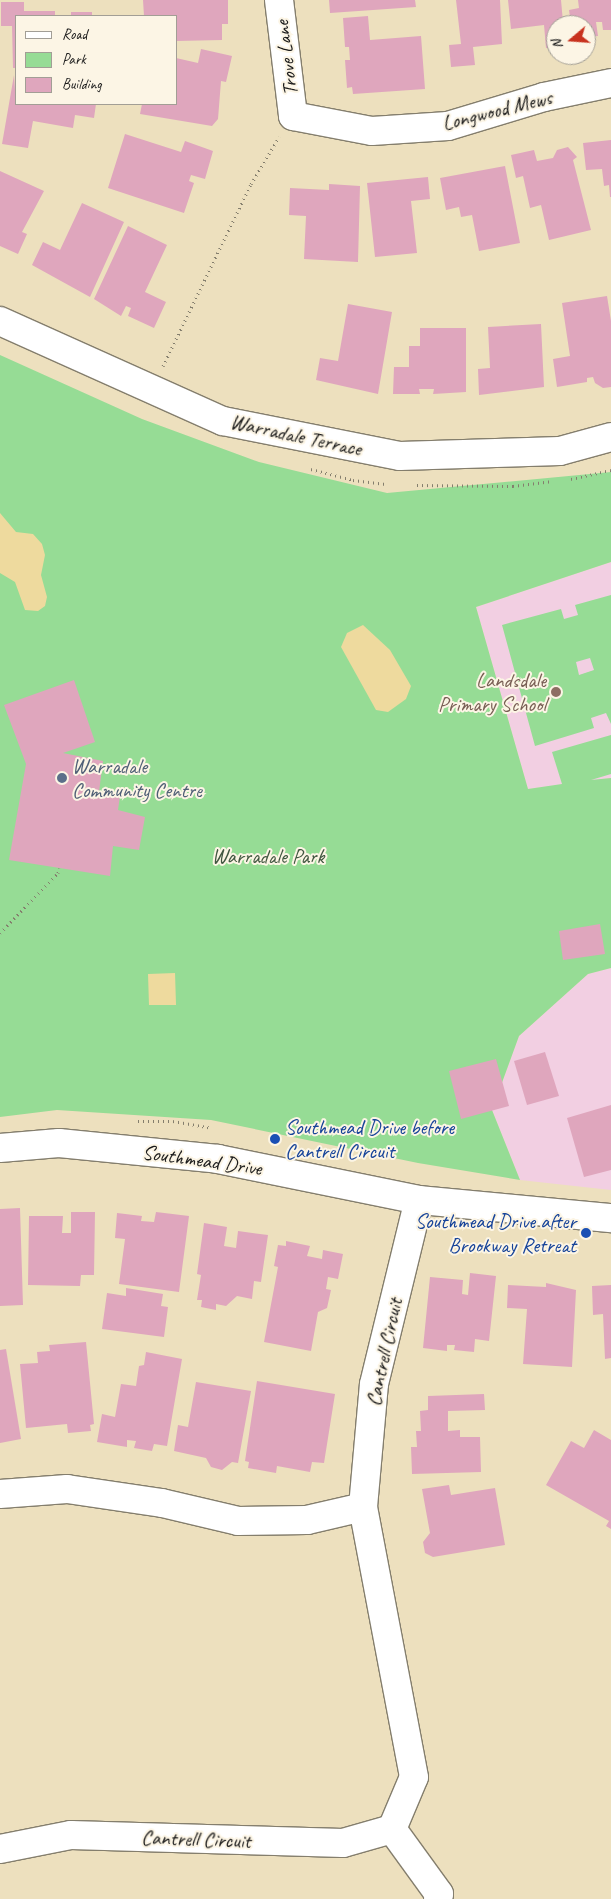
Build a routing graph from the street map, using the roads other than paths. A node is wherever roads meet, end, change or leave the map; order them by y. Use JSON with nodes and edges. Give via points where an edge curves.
{"nodes":[{"id":1,"x":279,"y":0,"type":"edge"},
{"id":2,"x":611,"y":84,"type":"edge"},
{"id":3,"x":293,"y":116,"type":"joint"},
{"id":4,"x":0,"y":322,"type":"edge"},
{"id":5,"x":611,"y":437,"type":"edge"},
{"id":6,"x":0,"y":1148,"type":"edge"},
{"id":7,"x":419,"y":1200,"type":"junction"},
{"id":8,"x":611,"y":1218,"type":"edge"},
{"id":9,"x":0,"y":1494,"type":"edge"},
{"id":10,"x":363,"y":1506,"type":"junction"},
{"id":11,"x":392,"y":1829,"type":"junction"},
{"id":12,"x":0,"y":1849,"type":"edge"},
{"id":13,"x":438,"y":1899,"type":"edge"}],
"edges":[{"from":1,"to":3,"type":"street","name":"Trove Lane"},
{"from":2,"to":3,"type":"street","name":"Longwood Mews","via":[[544,97],[448,126],[372,131]]},
{"from":4,"to":5,"type":"street","name":"Warradale Terrace","via":[[223,421],[400,456],[560,451]]},
{"from":6,"to":7,"type":"street","name":"Southmead Drive","via":[[59,1143],[218,1158]]},
{"from":7,"to":8,"type":"street","name":"Southmead Drive"},
{"from":7,"to":10,"type":"street","name":"Cantrell Circuit","via":[[374,1384]]},
{"from":9,"to":10,"type":"street","via":[[67,1489],[162,1503],[238,1521],[307,1520]]},
{"from":10,"to":11,"type":"street","name":"Cantrell Circuit","via":[[414,1777]]},
{"from":11,"to":12,"type":"street","name":"Cantrell Circuit","via":[[343,1843],[71,1835]]},
{"from":11,"to":13,"type":"street","via":[[439,1894]]}]}
